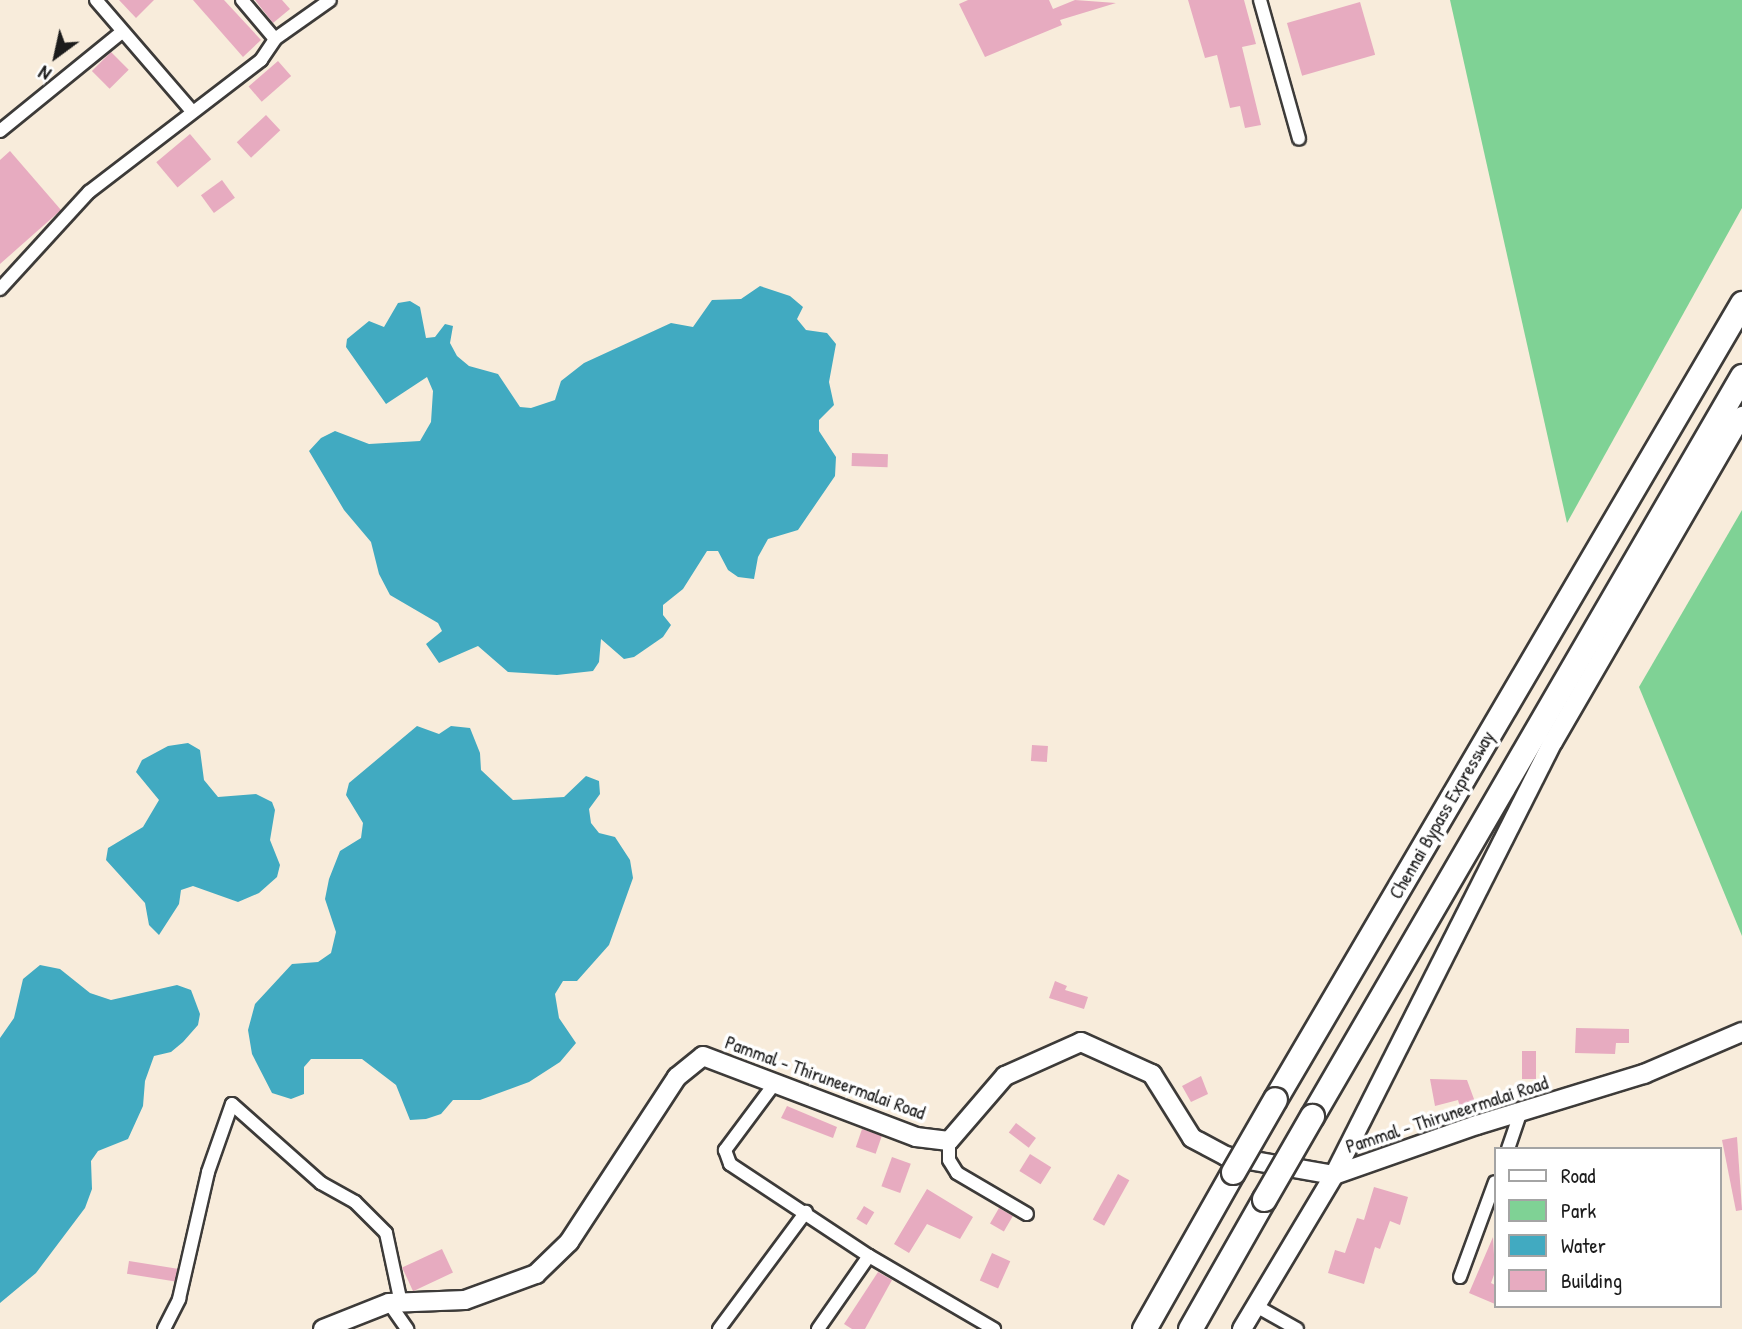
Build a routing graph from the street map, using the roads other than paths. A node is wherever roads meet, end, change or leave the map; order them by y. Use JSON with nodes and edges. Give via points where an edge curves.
{"nodes":[{"id":1,"x":96,"y":0,"type":"edge"},
{"id":2,"x":242,"y":0,"type":"edge"},
{"id":3,"x":330,"y":0,"type":"edge"},
{"id":4,"x":1260,"y":0,"type":"edge"},
{"id":5,"x":122,"y":32,"type":"junction"},
{"id":6,"x":275,"y":39,"type":"junction"},
{"id":7,"x":191,"y":110,"type":"junction"},
{"id":8,"x":0,"y":131,"type":"edge"},
{"id":9,"x":1299,"y":139,"type":"dead end"},
{"id":10,"x":0,"y":289,"type":"edge"},
{"id":11,"x":1742,"y":303,"type":"edge"},
{"id":12,"x":1742,"y":376,"type":"edge"},
{"id":13,"x":1742,"y":416,"type":"edge"},
{"id":14,"x":1605,"y":630,"type":"junction"},
{"id":15,"x":1545,"y":736,"type":"junction"},
{"id":16,"x":1736,"y":1034,"type":"edge"},
{"id":17,"x":775,"y":1083,"type":"junction"},
{"id":18,"x":1521,"y":1111,"type":"junction"},
{"id":19,"x":949,"y":1140,"type":"junction"},
{"id":20,"x":1508,"y":1147,"type":"edge"},
{"id":21,"x":1334,"y":1175,"type":"junction"},
{"id":22,"x":1494,"y":1185,"type":"edge"},
{"id":23,"x":806,"y":1212,"type":"junction"},
{"id":24,"x":1027,"y":1213,"type":"dead end"},
{"id":25,"x":869,"y":1256,"type":"junction"},
{"id":26,"x":1460,"y":1278,"type":"dead end"},
{"id":27,"x":395,"y":1303,"type":"junction"},
{"id":28,"x":1256,"y":1306,"type":"junction"},
{"id":29,"x":164,"y":1329,"type":"edge"},
{"id":30,"x":323,"y":1329,"type":"edge"},
{"id":31,"x":407,"y":1329,"type":"edge"},
{"id":32,"x":719,"y":1329,"type":"edge"},
{"id":33,"x":818,"y":1329,"type":"edge"},
{"id":34,"x":994,"y":1329,"type":"edge"},
{"id":35,"x":1144,"y":1329,"type":"edge"},
{"id":36,"x":1190,"y":1329,"type":"edge"},
{"id":37,"x":1242,"y":1329,"type":"edge"},
{"id":38,"x":1297,"y":1329,"type":"edge"}],
"edges":[{"from":1,"to":5,"type":"street"},
{"from":2,"to":6,"type":"street"},
{"from":3,"to":6,"type":"street"},
{"from":4,"to":9,"type":"street"},
{"from":5,"to":7,"type":"street"},
{"from":5,"to":8,"type":"street"},
{"from":6,"to":7,"type":"street","via":[[261,60]]},
{"from":7,"to":10,"type":"street","via":[[89,192]]},
{"from":11,"to":35,"type":"highway","name":"Chennai Bypass Expressway","bridge":true},
{"from":12,"to":14,"type":"highway","name":"Chennai Bypass Expressway"},
{"from":13,"to":14,"type":"street"},
{"from":14,"to":15,"type":"highway","name":"Chennai Bypass Expressway"},
{"from":15,"to":21,"type":"street"},
{"from":15,"to":36,"type":"highway","name":"Chennai Bypass Expressway","bridge":true,"via":[[1312,1116]]},
{"from":16,"to":18,"type":"street","name":"Pammal - Thiruneermalai Road","via":[[1644,1074]]},
{"from":17,"to":19,"type":"street","name":"Pammal - Thiruneermalai Road","via":[[916,1137]]},
{"from":17,"to":23,"type":"street","via":[[725,1150],[725,1157]]},
{"from":17,"to":27,"type":"street","name":"Pammal - Thiruneermalai Road","via":[[703,1056],[677,1077],[569,1242],[536,1274],[465,1300]]},
{"from":18,"to":20,"type":"street"},
{"from":18,"to":21,"type":"street","name":"Pammal - Thiruneermalai Road"},
{"from":19,"to":21,"type":"street","name":"Pammal - Thiruneermalai Road","via":[[1005,1076],[1081,1042],[1152,1074],[1192,1138],[1226,1156]]},
{"from":19,"to":24,"type":"street","via":[[949,1160],[957,1173]]},
{"from":21,"to":28,"type":"street"},
{"from":22,"to":26,"type":"street"},
{"from":23,"to":25,"type":"street"},
{"from":23,"to":32,"type":"street"},
{"from":25,"to":33,"type":"street"},
{"from":25,"to":34,"type":"street"},
{"from":27,"to":29,"type":"street","via":[[386,1233],[355,1202],[321,1183],[232,1104],[208,1172],[179,1300]]},
{"from":27,"to":30,"type":"street","name":"Pammal - Thiruneermalai Road"},
{"from":27,"to":31,"type":"street"},
{"from":28,"to":37,"type":"street"},
{"from":28,"to":38,"type":"street"}]}
